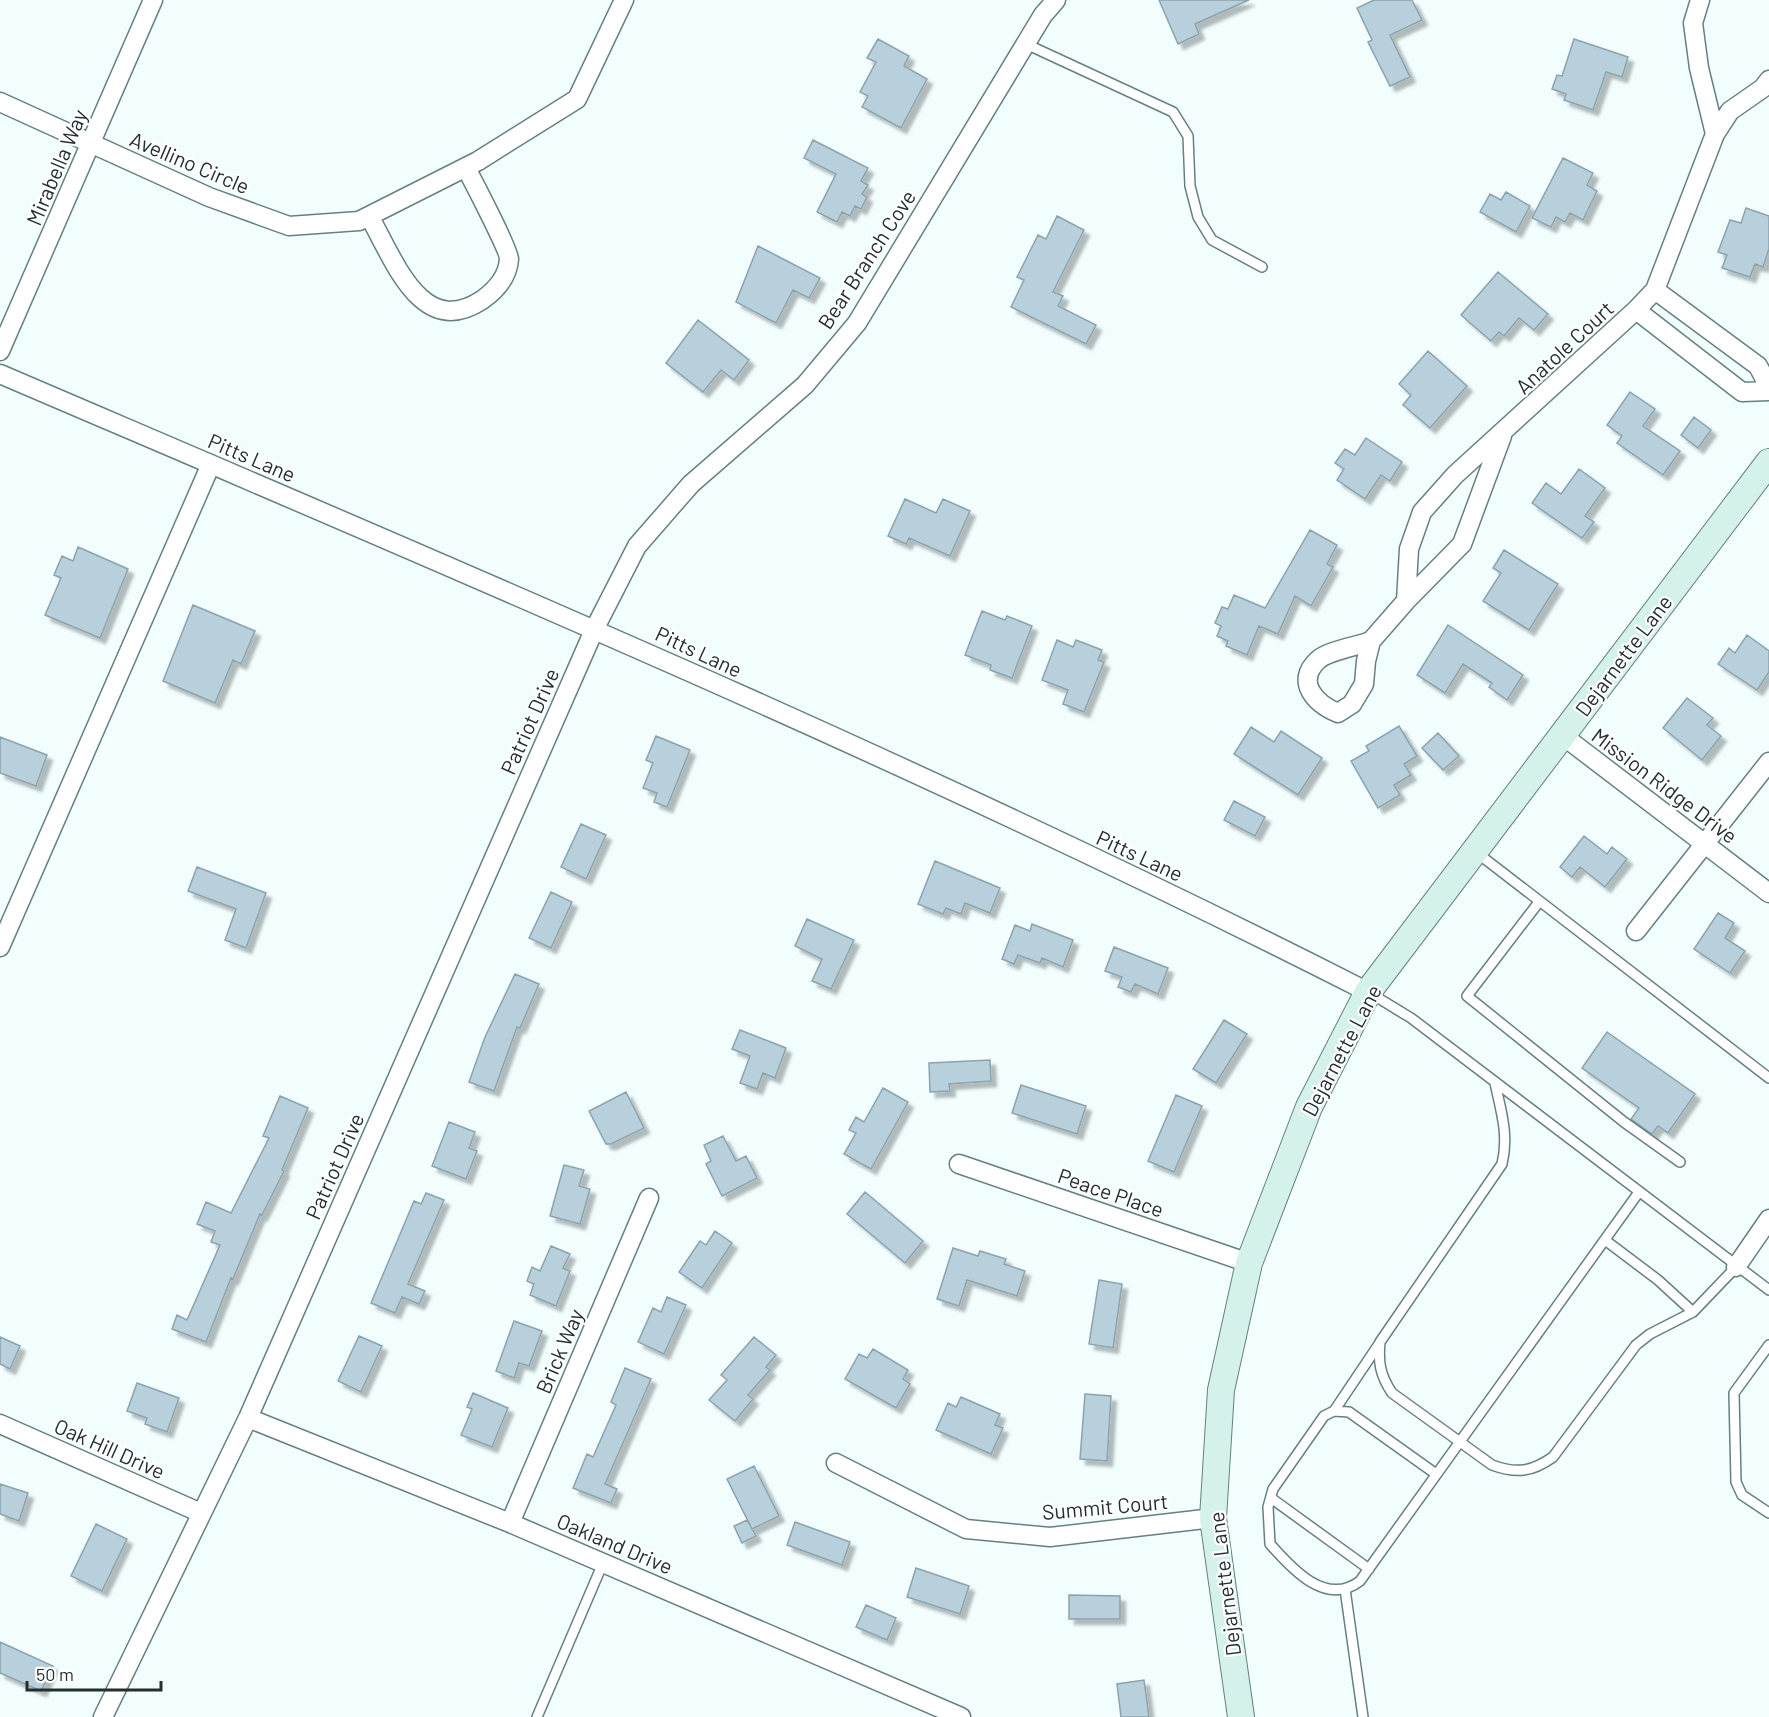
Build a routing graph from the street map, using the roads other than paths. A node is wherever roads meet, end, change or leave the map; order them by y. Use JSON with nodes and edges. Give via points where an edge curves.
{"nodes":[{"id":1,"x":153,"y":0,"type":"edge"},
{"id":2,"x":624,"y":0,"type":"edge"},
{"id":3,"x":1056,"y":0,"type":"edge"},
{"id":4,"x":1700,"y":0,"type":"edge"},
{"id":5,"x":1026,"y":44,"type":"junction"},
{"id":6,"x":1769,"y":80,"type":"edge"},
{"id":7,"x":0,"y":102,"type":"edge"},
{"id":8,"x":1715,"y":134,"type":"junction"},
{"id":9,"x":91,"y":142,"type":"junction"},
{"id":10,"x":466,"y":168,"type":"junction"},
{"id":11,"x":369,"y":216,"type":"junction"},
{"id":12,"x":1262,"y":267,"type":"dead end"},
{"id":13,"x":1655,"y":290,"type":"junction"},
{"id":14,"x":1636,"y":310,"type":"junction"},
{"id":15,"x":0,"y":351,"type":"edge"},
{"id":16,"x":0,"y":374,"type":"edge"},
{"id":17,"x":1769,"y":389,"type":"edge"},
{"id":18,"x":1503,"y":434,"type":"junction"},
{"id":19,"x":1769,"y":462,"type":"edge"},
{"id":20,"x":211,"y":464,"type":"junction"},
{"id":21,"x":1406,"y":601,"type":"junction"},
{"id":22,"x":594,"y":628,"type":"junction"},
{"id":23,"x":1371,"y":641,"type":"dead end"},
{"id":24,"x":1562,"y":735,"type":"junction"},
{"id":25,"x":1769,"y":762,"type":"edge"},
{"id":26,"x":1704,"y":844,"type":"junction"},
{"id":27,"x":1474,"y":851,"type":"junction"},
{"id":28,"x":1769,"y":893,"type":"edge"},
{"id":29,"x":1539,"y":902,"type":"junction"},
{"id":30,"x":1636,"y":930,"type":"dead end"},
{"id":31,"x":0,"y":947,"type":"edge"},
{"id":32,"x":1368,"y":992,"type":"junction"},
{"id":33,"x":1769,"y":1078,"type":"edge"},
{"id":34,"x":1495,"y":1083,"type":"junction"},
{"id":35,"x":1680,"y":1162,"type":"dead end"},
{"id":36,"x":959,"y":1164,"type":"dead end"},
{"id":37,"x":1639,"y":1192,"type":"junction"},
{"id":38,"x":649,"y":1198,"type":"dead end"},
{"id":39,"x":1769,"y":1219,"type":"edge"},
{"id":40,"x":1605,"y":1240,"type":"junction"},
{"id":41,"x":1249,"y":1263,"type":"junction"},
{"id":42,"x":1736,"y":1267,"type":"junction"},
{"id":43,"x":1769,"y":1290,"type":"edge"},
{"id":44,"x":1693,"y":1312,"type":"junction"},
{"id":45,"x":1380,"y":1342,"type":"junction"},
{"id":46,"x":1769,"y":1345,"type":"edge"},
{"id":47,"x":1334,"y":1411,"type":"junction"},
{"id":48,"x":248,"y":1419,"type":"junction"},
{"id":49,"x":0,"y":1424,"type":"edge"},
{"id":50,"x":1460,"y":1441,"type":"junction"},
{"id":51,"x":836,"y":1463,"type":"dead end"},
{"id":52,"x":1436,"y":1474,"type":"junction"},
{"id":53,"x":1271,"y":1498,"type":"junction"},
{"id":54,"x":201,"y":1513,"type":"junction"},
{"id":55,"x":1769,"y":1514,"type":"edge"},
{"id":56,"x":1213,"y":1518,"type":"junction"},
{"id":57,"x":510,"y":1523,"type":"junction"},
{"id":58,"x":603,"y":1563,"type":"junction"},
{"id":59,"x":1369,"y":1569,"type":"junction"},
{"id":60,"x":1345,"y":1589,"type":"junction"},
{"id":61,"x":104,"y":1717,"type":"edge"},
{"id":62,"x":537,"y":1717,"type":"edge"},
{"id":63,"x":961,"y":1717,"type":"edge"},
{"id":64,"x":1241,"y":1717,"type":"edge"},
{"id":65,"x":1363,"y":1717,"type":"edge"}],
"edges":[{"from":1,"to":9,"type":"street","name":"Mirabella Way"},
{"from":2,"to":10,"type":"street","name":"Avellino Circle","via":[[577,99]]},
{"from":3,"to":5,"type":"street","name":"Bear Branch Cove"},
{"from":4,"to":8,"type":"street","via":[[1693,23]]},
{"from":5,"to":12,"type":"lane","via":[[1173,112],[1188,136],[1190,186],[1198,217],[1212,240]]},
{"from":5,"to":22,"type":"street","name":"Bear Branch Cove","via":[[857,323],[805,385],[691,484],[637,546]]},
{"from":6,"to":8,"type":"street","name":"Anatole Court","via":[[1730,111]]},
{"from":7,"to":9,"type":"street","name":"Avellino Circle"},
{"from":8,"to":13,"type":"street","name":"Anatole Court"},
{"from":9,"to":11,"type":"street","name":"Avellino Circle","via":[[209,197],[289,226],[359,221]]},
{"from":9,"to":15,"type":"street","name":"Mirabella Way"},
{"from":10,"to":11,"type":"street","name":"Avellino Circle"},
{"from":10,"to":11,"type":"street","via":[[509,258],[504,279],[492,294],[468,309],[440,312],[416,297]]},
{"from":13,"to":14,"type":"street","name":"Anatole Court"},
{"from":13,"to":17,"type":"street","via":[[1758,366]]},
{"from":14,"to":17,"type":"street","via":[[1742,392]]},
{"from":14,"to":18,"type":"street","name":"Anatole Court"},
{"from":16,"to":20,"type":"street","name":"Pitts Lane"},
{"from":18,"to":21,"type":"street","name":"Anatole Court","via":[[1462,544]]},
{"from":18,"to":21,"type":"street","name":"Anatole Court","via":[[1455,475],[1422,512],[1409,549]]},
{"from":19,"to":24,"type":"main road","name":"Dejarnette Lane"},
{"from":20,"to":22,"type":"street","name":"Pitts Lane"},
{"from":20,"to":31,"type":"street"},
{"from":21,"to":23,"type":"street","name":"Anatole Court"},
{"from":22,"to":32,"type":"street","name":"Pitts Lane","via":[[1207,910]]},
{"from":22,"to":48,"type":"street","name":"Patriot Drive"},
{"from":24,"to":26,"type":"street","name":"Mission Ridge Drive"},
{"from":24,"to":27,"type":"main road","name":"Dejarnette Lane"},
{"from":25,"to":26,"type":"street"},
{"from":26,"to":28,"type":"street","name":"Mission Ridge Drive"},
{"from":26,"to":30,"type":"street"},
{"from":27,"to":29,"type":"lane"},
{"from":27,"to":32,"type":"main road","name":"Dejarnette Lane"},
{"from":29,"to":33,"type":"lane"},
{"from":29,"to":35,"type":"lane","via":[[1467,996]]},
{"from":32,"to":34,"type":"lane","via":[[1411,1018]]},
{"from":32,"to":41,"type":"main road","name":"Dejarnette Lane","via":[[1309,1107]]},
{"from":34,"to":37,"type":"lane"},
{"from":34,"to":45,"type":"lane","via":[[1506,1128],[1503,1164]]},
{"from":36,"to":41,"type":"street","name":"Peace Place"},
{"from":37,"to":40,"type":"lane"},
{"from":37,"to":42,"type":"lane"},
{"from":38,"to":57,"type":"street","name":"Brick Way"},
{"from":39,"to":42,"type":"street"},
{"from":40,"to":44,"type":"lane"},
{"from":40,"to":50,"type":"lane"},
{"from":41,"to":56,"type":"main road","name":"Dejarnette Lane","via":[[1221,1390]]},
{"from":42,"to":43,"type":"lane"},
{"from":42,"to":44,"type":"lane"},
{"from":44,"to":50,"type":"lane","via":[[1636,1345],[1553,1456],[1540,1466],[1510,1472],[1492,1465]]},
{"from":45,"to":47,"type":"lane"},
{"from":45,"to":50,"type":"lane","via":[[1382,1377],[1392,1392]]},
{"from":46,"to":55,"type":"lane","via":[[1734,1393],[1736,1482],[1742,1495]]},
{"from":47,"to":52,"type":"lane","via":[[1349,1412]]},
{"from":47,"to":53,"type":"lane","via":[[1324,1416]]},
{"from":48,"to":54,"type":"street","name":"Patriot Drive"},
{"from":48,"to":57,"type":"street","name":"Oakland Drive"},
{"from":49,"to":54,"type":"street","name":"Oak Hill Drive"},
{"from":50,"to":52,"type":"lane"},
{"from":51,"to":56,"type":"street","name":"Summit Court","via":[[966,1529],[1050,1537]]},
{"from":52,"to":59,"type":"lane"},
{"from":53,"to":59,"type":"lane"},
{"from":53,"to":60,"type":"lane","via":[[1270,1544],[1312,1583],[1328,1590]]},
{"from":54,"to":61,"type":"street","name":"Patriot Drive"},
{"from":56,"to":64,"type":"main road","name":"Dejarnette Lane"},
{"from":57,"to":58,"type":"street","name":"Oakland Drive"},
{"from":58,"to":62,"type":"lane"},
{"from":58,"to":63,"type":"street","name":"Oakland Drive"},
{"from":59,"to":60,"type":"lane","via":[[1360,1581]]},
{"from":60,"to":65,"type":"lane"}]}
